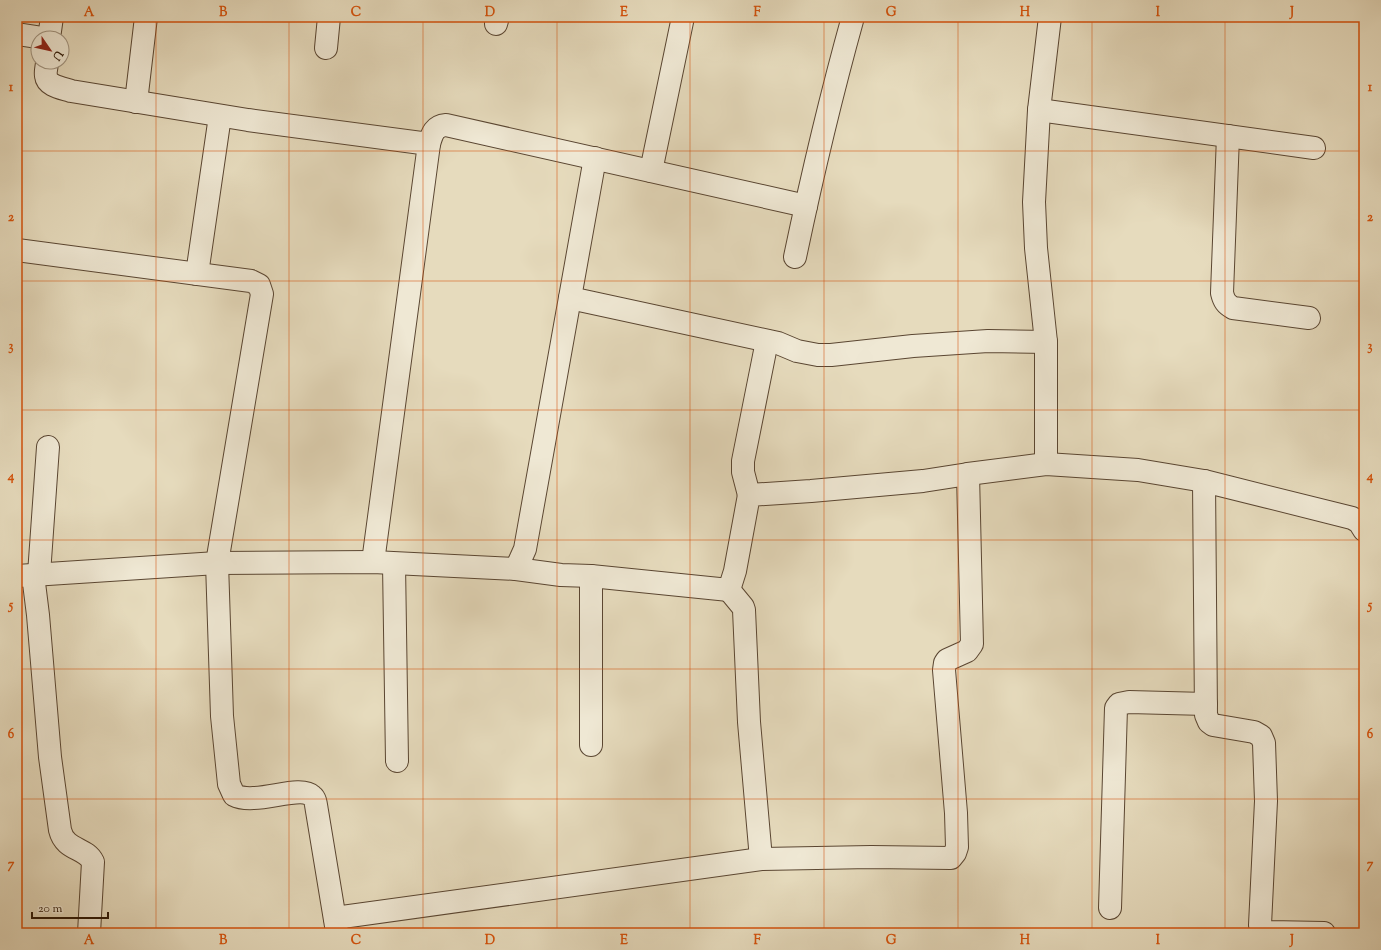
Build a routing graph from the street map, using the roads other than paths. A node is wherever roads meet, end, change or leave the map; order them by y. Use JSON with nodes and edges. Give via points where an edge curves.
{"nodes":[{"id":1,"x":52,"y":17,"type":"edge"},
{"id":2,"x":146,"y":17,"type":"edge"},
{"id":3,"x":329,"y":17,"type":"edge"},
{"id":4,"x":683,"y":17,"type":"edge"},
{"id":5,"x":854,"y":17,"type":"edge"},
{"id":6,"x":1050,"y":17,"type":"edge"},
{"id":7,"x":50,"y":30,"type":"edge"},
{"id":8,"x":17,"y":34,"type":"edge"},
{"id":9,"x":30,"y":36,"type":"edge"},
{"id":10,"x":326,"y":48,"type":"dead end"},
{"id":11,"x":46,"y":70,"type":"edge"},
{"id":12,"x":136,"y":102,"type":"junction"},
{"id":13,"x":1039,"y":110,"type":"junction"},
{"id":14,"x":220,"y":116,"type":"junction"},
{"id":15,"x":1228,"y":136,"type":"junction"},
{"id":16,"x":429,"y":144,"type":"junction"},
{"id":17,"x":1314,"y":148,"type":"dead end"},
{"id":18,"x":595,"y":158,"type":"junction"},
{"id":19,"x":651,"y":171,"type":"junction"},
{"id":20,"x":806,"y":206,"type":"junction"},
{"id":21,"x":17,"y":250,"type":"edge"},
{"id":22,"x":795,"y":257,"type":"dead end"},
{"id":23,"x":197,"y":274,"type":"junction"},
{"id":24,"x":570,"y":298,"type":"junction"},
{"id":25,"x":1309,"y":318,"type":"dead end"},
{"id":26,"x":767,"y":341,"type":"junction"},
{"id":27,"x":1046,"y":342,"type":"junction"},
{"id":28,"x":48,"y":447,"type":"dead end"},
{"id":29,"x":1046,"y":464,"type":"junction"},
{"id":30,"x":968,"y":474,"type":"junction"},
{"id":31,"x":1204,"y":481,"type":"junction"},
{"id":32,"x":749,"y":495,"type":"junction"},
{"id":33,"x":1364,"y":530,"type":"edge"},
{"id":34,"x":216,"y":563,"type":"junction"},
{"id":35,"x":383,"y":563,"type":"junction"},
{"id":36,"x":516,"y":568,"type":"junction"},
{"id":37,"x":30,"y":575,"type":"edge"},
{"id":38,"x":591,"y":576,"type":"junction"},
{"id":39,"x":729,"y":590,"type":"junction"},
{"id":40,"x":1206,"y":704,"type":"junction"},
{"id":41,"x":591,"y":745,"type":"dead end"},
{"id":42,"x":397,"y":761,"type":"dead end"},
{"id":43,"x":761,"y":859,"type":"junction"},
{"id":44,"x":1110,"y":908,"type":"dead end"},
{"id":45,"x":336,"y":926,"type":"edge"},
{"id":46,"x":89,"y":933,"type":"edge"},
{"id":47,"x":1324,"y":933,"type":"edge"}],
"edges":[{"from":1,"to":7,"type":"street"},
{"from":2,"to":12,"type":"street"},
{"from":3,"to":10,"type":"street"},
{"from":4,"to":19,"type":"street"},
{"from":5,"to":20,"type":"street"},
{"from":6,"to":13,"type":"street"},
{"from":8,"to":9,"type":"street"},
{"from":11,"to":12,"type":"street","via":[[49,82],[56,87]]},
{"from":12,"to":14,"type":"street"},
{"from":13,"to":15,"type":"street"},
{"from":13,"to":27,"type":"street","via":[[1034,202]]},
{"from":14,"to":16,"type":"street"},
{"from":14,"to":23,"type":"street"},
{"from":15,"to":17,"type":"street"},
{"from":15,"to":25,"type":"street","via":[[1223,298],[1233,308]]},
{"from":16,"to":18,"type":"street","via":[[433,131],[446,125]]},
{"from":16,"to":35,"type":"street"},
{"from":18,"to":19,"type":"street"},
{"from":18,"to":24,"type":"street"},
{"from":19,"to":20,"type":"street"},
{"from":20,"to":22,"type":"street"},
{"from":21,"to":23,"type":"street"},
{"from":23,"to":34,"type":"street","via":[[255,282],[262,294]]},
{"from":24,"to":26,"type":"street"},
{"from":24,"to":36,"type":"street","via":[[525,549]]},
{"from":26,"to":27,"type":"street","via":[[818,355],[988,341]]},
{"from":26,"to":32,"type":"street","via":[[743,460],[743,472]]},
{"from":27,"to":29,"type":"street"},
{"from":28,"to":37,"type":"street"},
{"from":29,"to":30,"type":"street"},
{"from":29,"to":31,"type":"street","via":[[1138,470]]},
{"from":30,"to":32,"type":"street","via":[[811,492]]},
{"from":30,"to":43,"type":"street","via":[[972,644],[967,651],[947,660],[944,670],[956,813],[955,853],[946,859]]},
{"from":31,"to":33,"type":"street","via":[[1352,518],[1359,522]]},
{"from":31,"to":40,"type":"street"},
{"from":32,"to":39,"type":"street"},
{"from":34,"to":35,"type":"street"},
{"from":34,"to":37,"type":"street"},
{"from":34,"to":45,"type":"street","via":[[222,716],[229,784],[234,794],[244,799],[301,792],[312,795],[317,811]]},
{"from":35,"to":36,"type":"street"},
{"from":35,"to":42,"type":"street"},
{"from":36,"to":38,"type":"street","via":[[561,575]]},
{"from":37,"to":46,"type":"street","via":[[38,615],[50,756],[60,830],[65,841],[86,854],[93,862]]},
{"from":38,"to":39,"type":"street"},
{"from":38,"to":41,"type":"street"},
{"from":39,"to":43,"type":"street","via":[[744,607],[749,722]]},
{"from":40,"to":44,"type":"street","via":[[1129,702],[1119,704],[1116,708]]},
{"from":40,"to":47,"type":"street","via":[[1206,715],[1213,726],[1254,732],[1261,736],[1264,743],[1266,802],[1260,925],[1262,931]]},
{"from":43,"to":45,"type":"street"}]}
